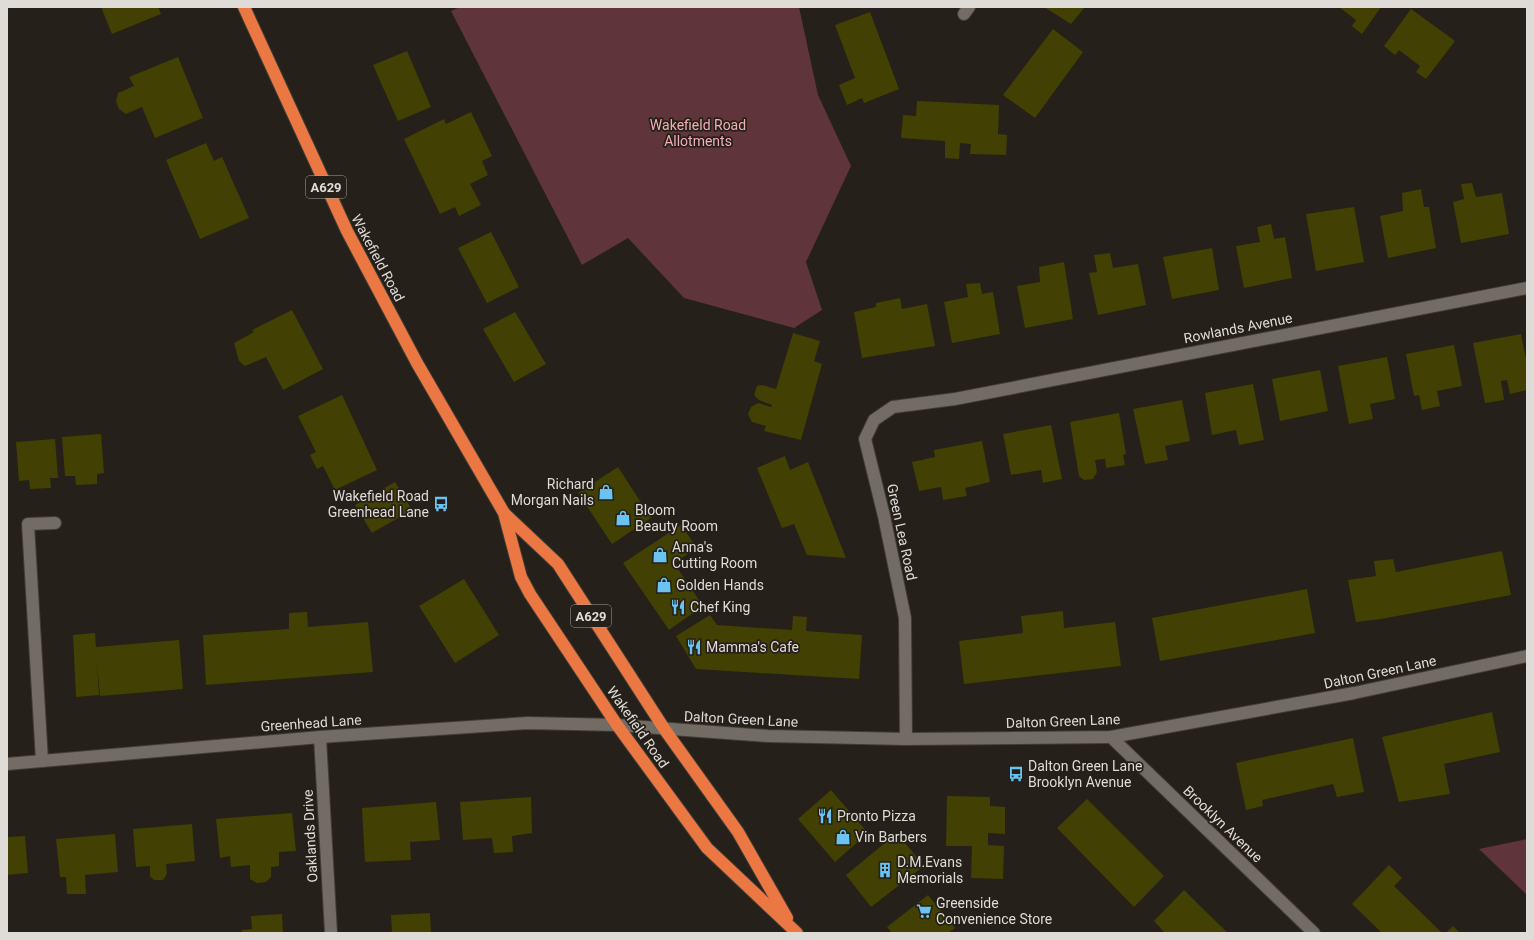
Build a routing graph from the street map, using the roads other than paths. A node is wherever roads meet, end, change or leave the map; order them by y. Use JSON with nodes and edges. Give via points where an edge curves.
{"nodes":[{"id":1,"x":244,"y":7,"type":"edge"},
{"id":2,"x":1527,"y":288,"type":"edge"},
{"id":3,"x":955,"y":399,"type":"joint"},
{"id":4,"x":504,"y":513,"type":"junction"},
{"id":5,"x":55,"y":523,"type":"dead end"},
{"id":6,"x":1527,"y":656,"type":"edge"},
{"id":7,"x":618,"y":725,"type":"junction"},
{"id":8,"x":665,"y":730,"type":"junction"},
{"id":9,"x":320,"y":737,"type":"junction"},
{"id":10,"x":1111,"y":737,"type":"junction"},
{"id":11,"x":906,"y":739,"type":"junction"},
{"id":12,"x":42,"y":761,"type":"junction"},
{"id":13,"x":7,"y":764,"type":"edge"},
{"id":14,"x":795,"y":931,"type":"edge"},
{"id":15,"x":331,"y":933,"type":"edge"},
{"id":16,"x":1314,"y":933,"type":"edge"}],
"edges":[{"from":1,"to":4,"type":"highway","name":"Wakefield Road","number":"A629","via":[[347,231],[417,362]]},
{"from":2,"to":3,"type":"street","name":"Rowlands Avenue"},
{"from":3,"to":11,"type":"street","name":"Green Lea Road","via":[[893,407],[874,420],[865,439],[905,618]]},
{"from":4,"to":7,"type":"highway","name":"Wakefield Road","number":"A629","via":[[522,577],[530,594]]},
{"from":4,"to":8,"type":"highway","name":"Wakefield Road","number":"A629","via":[[558,564]]},
{"from":5,"to":12,"type":"street","via":[[28,524]]},
{"from":6,"to":10,"type":"street","name":"Dalton Green Lane","via":[[1354,693]]},
{"from":7,"to":8,"type":"street","name":"Greenhead Lane"},
{"from":7,"to":9,"type":"street","name":"Greenhead Lane","via":[[528,723]]},
{"from":7,"to":14,"type":"highway","name":"Wakefield Road","number":"A629","via":[[707,848]]},
{"from":8,"to":11,"type":"street","name":"Dalton Green Lane","via":[[768,736]]},
{"from":8,"to":14,"type":"highway","name":"Wakefield Road","number":"A629","via":[[738,832]]},
{"from":9,"to":12,"type":"street","name":"Greenhead Lane"},
{"from":9,"to":15,"type":"street","name":"Oaklands Drive"},
{"from":10,"to":11,"type":"street","name":"Dalton Green Lane"},
{"from":10,"to":16,"type":"street","name":"Brooklyn Avenue"},
{"from":12,"to":13,"type":"street","name":"Greenhead Lane"}]}
